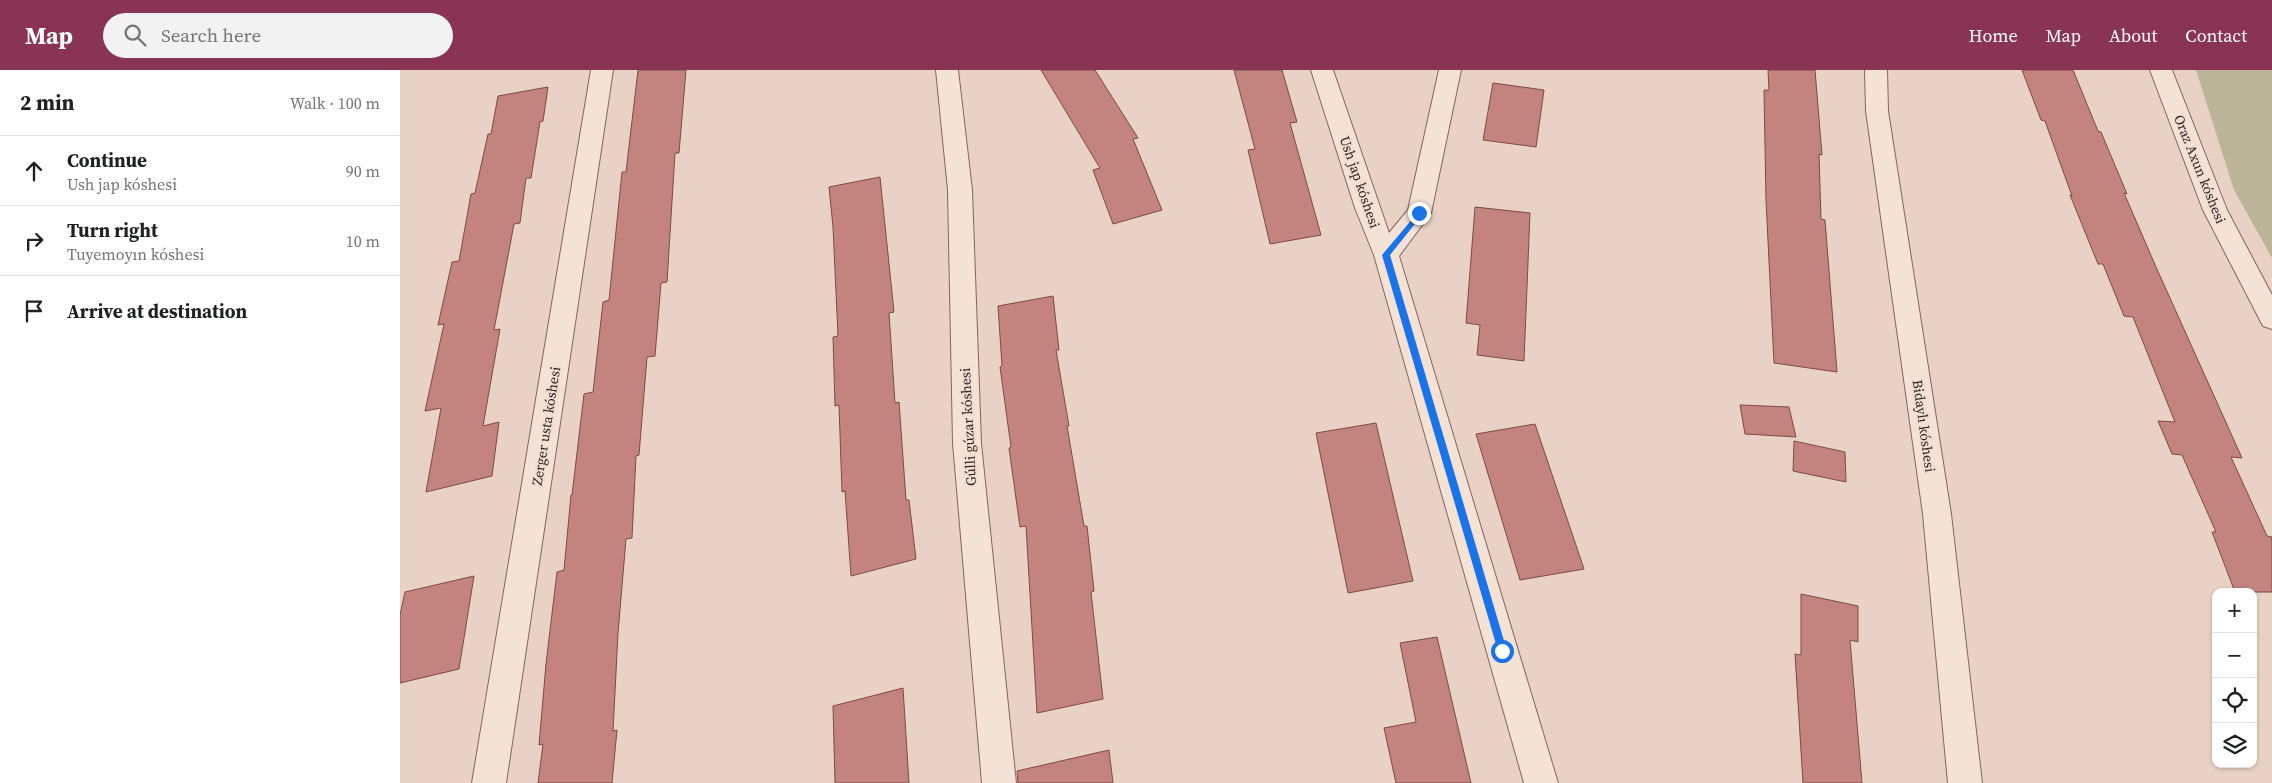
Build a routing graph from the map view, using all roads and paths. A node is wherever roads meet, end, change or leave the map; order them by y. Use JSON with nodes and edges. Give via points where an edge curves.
{"nodes":[{"id":1,"x":602,"y":70,"type":"edge"},
{"id":2,"x":947,"y":70,"type":"edge"},
{"id":3,"x":1322,"y":70,"type":"edge"},
{"id":4,"x":1450,"y":70,"type":"edge"},
{"id":5,"x":1876,"y":70,"type":"edge"},
{"id":6,"x":2161,"y":70,"type":"edge"},
{"id":7,"x":1386,"y":255,"type":"junction"},
{"id":8,"x":2272,"y":319,"type":"edge"},
{"id":9,"x":489,"y":783,"type":"edge"},
{"id":10,"x":999,"y":783,"type":"edge"},
{"id":11,"x":1541,"y":783,"type":"edge"},
{"id":12,"x":1965,"y":783,"type":"edge"}],
"edges":[{"from":1,"to":9,"type":"street","name":"Zerger usta kóshesi"},
{"from":2,"to":10,"type":"street","name":"Gúlli gúzar kóshesi","via":[[960,190],[967,443]]},
{"from":3,"to":7,"type":"street","name":"Ush jap kóshesi","via":[[1367,208]]},
{"from":4,"to":7,"type":"street","via":[[1419,213]]},
{"from":5,"to":12,"type":"street","name":"Bidaylı kóshesi","via":[[1877,111],[1937,514]]},
{"from":6,"to":8,"type":"street","name":"Oraz Axun kóshesi","via":[[2215,210]]},
{"from":7,"to":11,"type":"street","name":"Ush jap kóshesi"}]}
